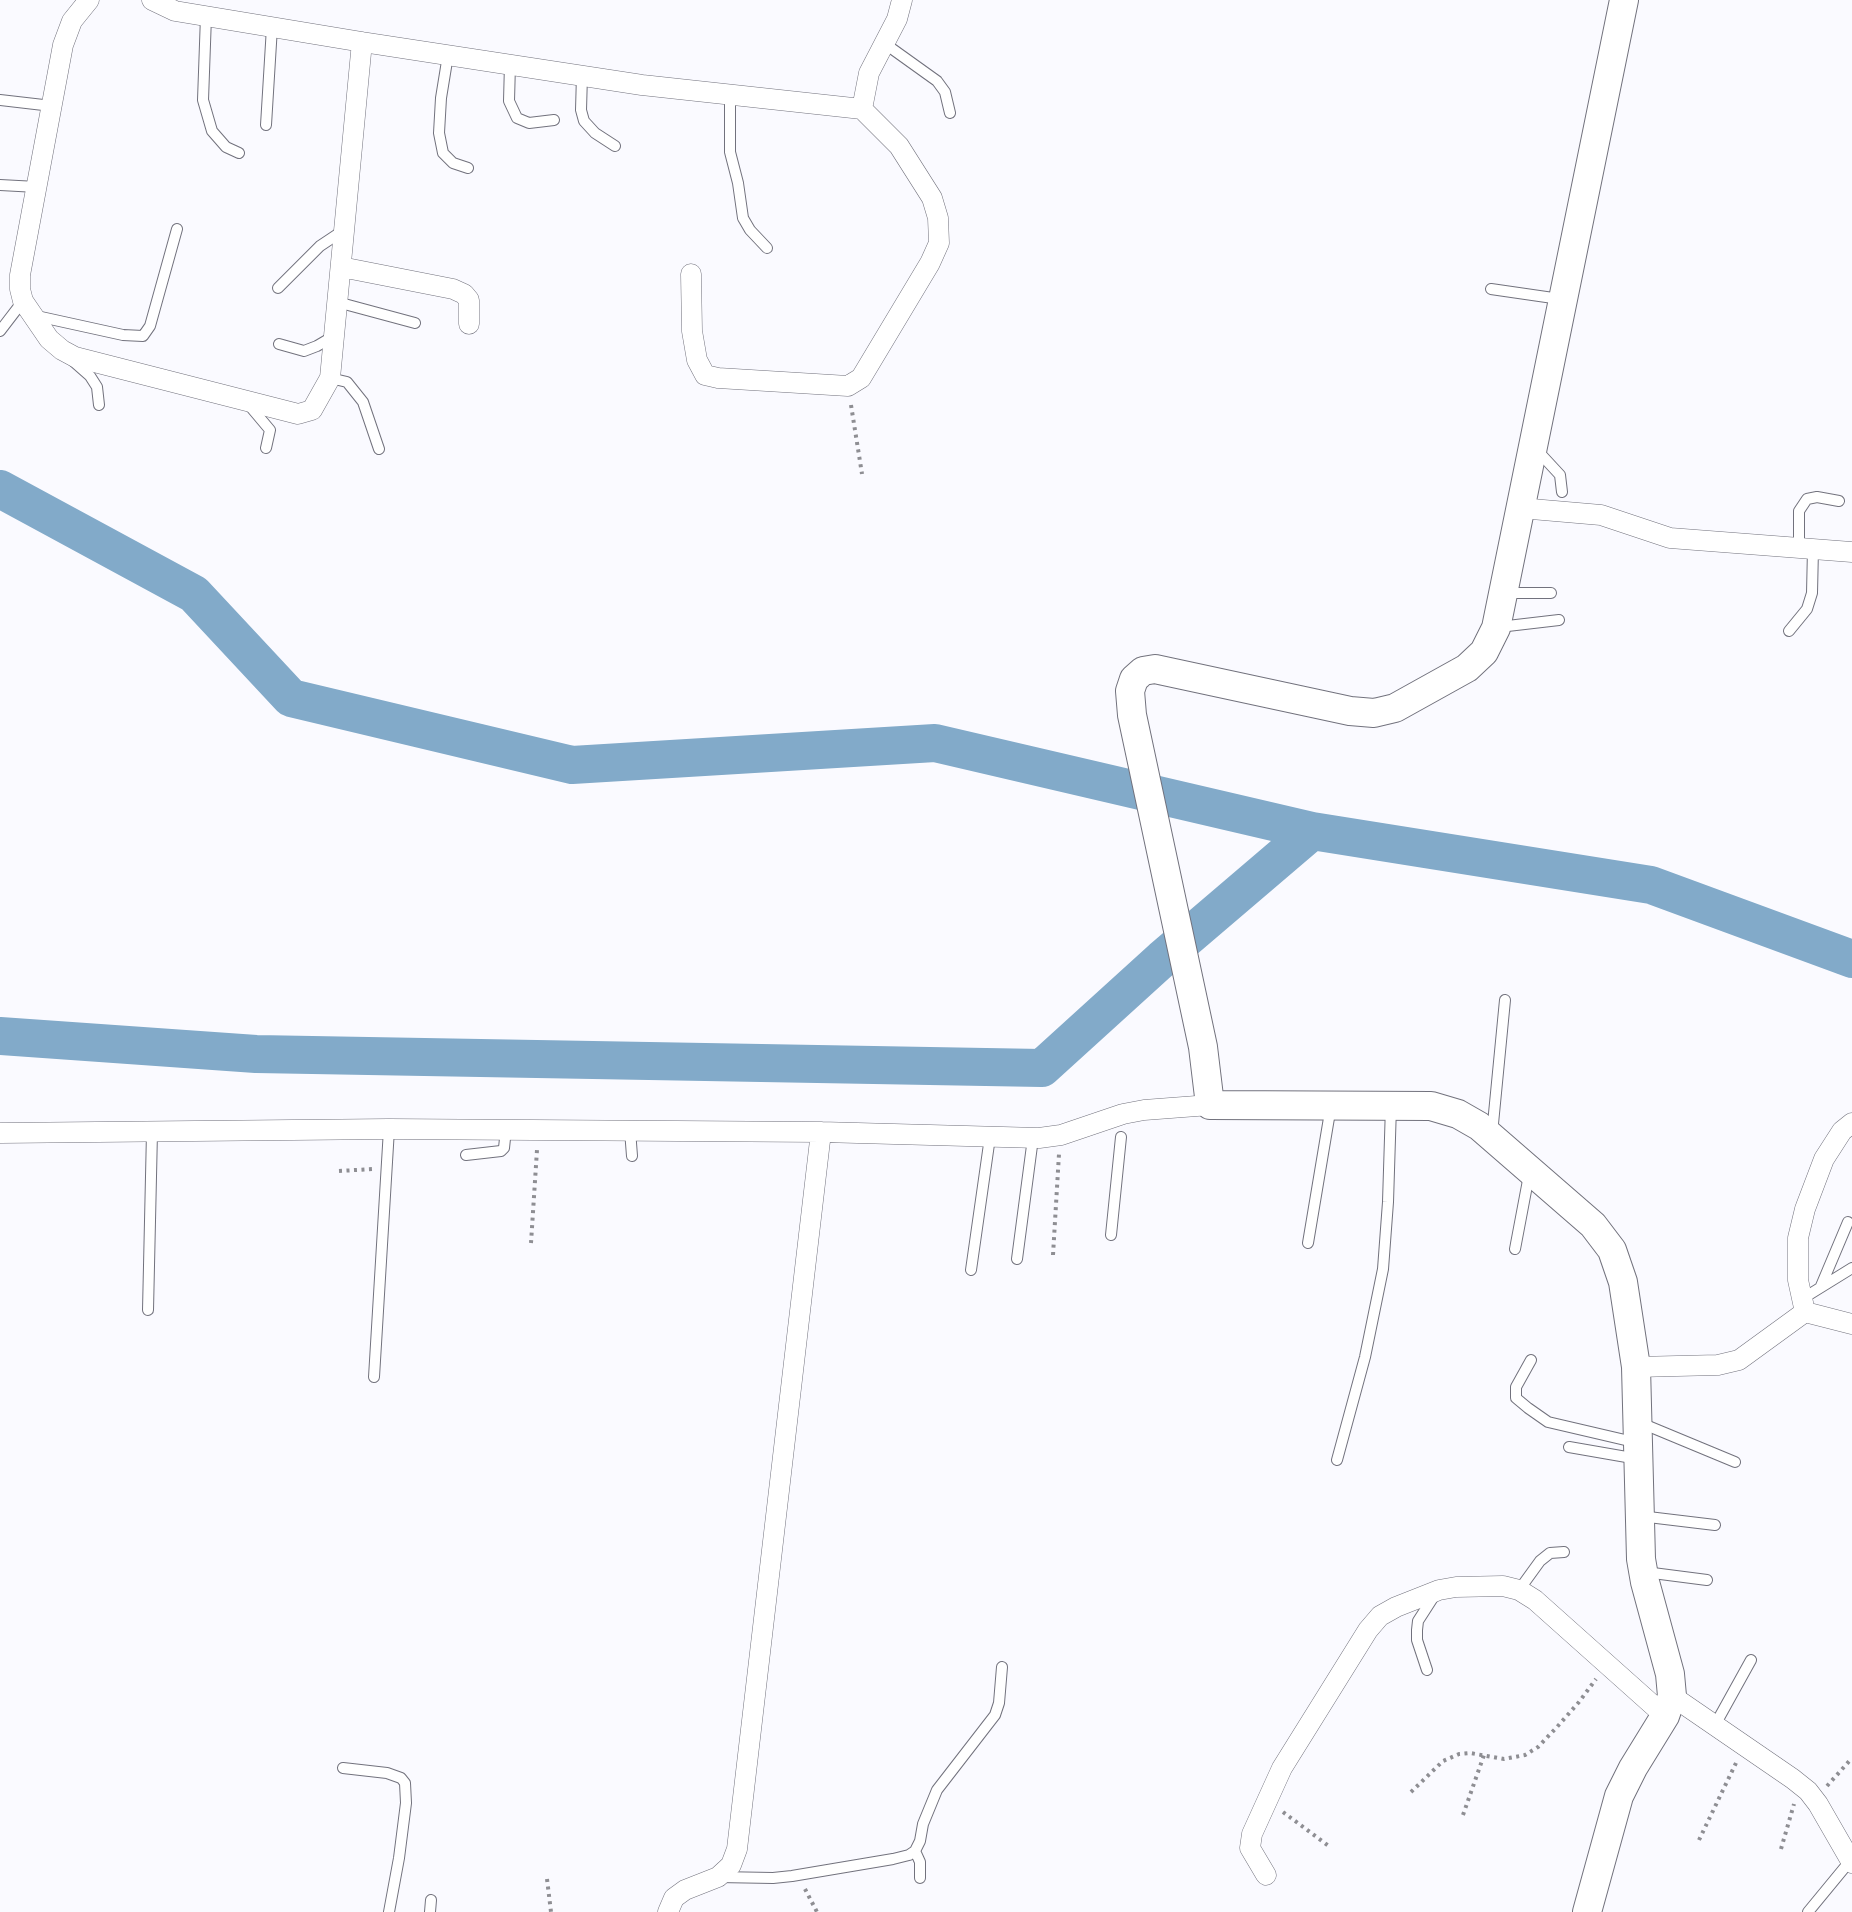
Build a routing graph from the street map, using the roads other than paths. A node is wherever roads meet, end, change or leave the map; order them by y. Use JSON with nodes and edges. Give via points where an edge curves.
{"nodes":[{"id":1,"x":89,"y":0,"type":"edge"},
{"id":2,"x":152,"y":0,"type":"edge"},
{"id":3,"x":902,"y":0,"type":"edge"},
{"id":4,"x":1624,"y":0,"type":"edge"},
{"id":5,"x":206,"y":16,"type":"junction"},
{"id":6,"x":272,"y":27,"type":"junction"},
{"id":7,"x":362,"y":42,"type":"junction"},
{"id":8,"x":884,"y":43,"type":"junction"},
{"id":9,"x":448,"y":55,"type":"junction"},
{"id":10,"x":510,"y":64,"type":"junction"},
{"id":11,"x":582,"y":75,"type":"junction"},
{"id":12,"x":730,"y":94,"type":"junction"},
{"id":13,"x":0,"y":100,"type":"edge"},
{"id":14,"x":52,"y":106,"type":"junction"},
{"id":15,"x":862,"y":109,"type":"junction"},
{"id":16,"x":950,"y":113,"type":"dead end"},
{"id":17,"x":554,"y":120,"type":"dead end"},
{"id":18,"x":266,"y":125,"type":"dead end"},
{"id":19,"x":615,"y":146,"type":"dead end"},
{"id":20,"x":239,"y":153,"type":"dead end"},
{"id":21,"x":468,"y":168,"type":"dead end"},
{"id":22,"x":0,"y":185,"type":"edge"},
{"id":23,"x":37,"y":187,"type":"junction"},
{"id":24,"x":177,"y":229,"type":"dead end"},
{"id":25,"x":344,"y":230,"type":"junction"},
{"id":26,"x":767,"y":248,"type":"dead end"},
{"id":27,"x":341,"y":267,"type":"junction"},
{"id":28,"x":691,"y":274,"type":"dead end"},
{"id":29,"x":278,"y":288,"type":"dead end"},
{"id":30,"x":1491,"y":289,"type":"dead end"},
{"id":31,"x":1564,"y":300,"type":"junction"},
{"id":32,"x":337,"y":302,"type":"junction"},
{"id":33,"x":28,"y":308,"type":"junction"},
{"id":34,"x":415,"y":323,"type":"dead end"},
{"id":35,"x":469,"y":324,"type":"dead end"},
{"id":36,"x":0,"y":331,"type":"edge"},
{"id":37,"x":334,"y":336,"type":"junction"},
{"id":38,"x":279,"y":344,"type":"dead end"},
{"id":39,"x":62,"y":350,"type":"junction"},
{"id":40,"x":330,"y":378,"type":"junction"},
{"id":41,"x":244,"y":400,"type":"junction"},
{"id":42,"x":99,"y":405,"type":"dead end"},
{"id":43,"x":1533,"y":446,"type":"junction"},
{"id":44,"x":266,"y":448,"type":"dead end"},
{"id":45,"x":379,"y":449,"type":"dead end"},
{"id":46,"x":1562,"y":492,"type":"dead end"},
{"id":47,"x":1839,"y":501,"type":"dead end"},
{"id":48,"x":1520,"y":508,"type":"junction"},
{"id":49,"x":1806,"y":548,"type":"junction"},
{"id":50,"x":1852,"y":552,"type":"edge"},
{"id":51,"x":1551,"y":593,"type":"dead end"},
{"id":52,"x":1503,"y":594,"type":"junction"},
{"id":53,"x":1559,"y":620,"type":"dead end"},
{"id":54,"x":1496,"y":628,"type":"junction"},
{"id":55,"x":1789,"y":631,"type":"dead end"},
{"id":56,"x":1504,"y":1000,"type":"dead end"},
{"id":57,"x":1210,"y":1105,"type":"junction"},
{"id":58,"x":1331,"y":1106,"type":"junction"},
{"id":59,"x":1391,"y":1106,"type":"junction"},
{"id":60,"x":389,"y":1129,"type":"junction"},
{"id":61,"x":506,"y":1129,"type":"junction"},
{"id":62,"x":630,"y":1130,"type":"junction"},
{"id":63,"x":1849,"y":1130,"type":"edge"},
{"id":64,"x":152,"y":1132,"type":"junction"},
{"id":65,"x":821,"y":1132,"type":"junction"},
{"id":66,"x":0,"y":1134,"type":"edge"},
{"id":67,"x":990,"y":1137,"type":"junction"},
{"id":68,"x":1121,"y":1137,"type":"dead end"},
{"id":69,"x":1492,"y":1137,"type":"junction"},
{"id":70,"x":1033,"y":1138,"type":"junction"},
{"id":71,"x":466,"y":1155,"type":"dead end"},
{"id":72,"x":632,"y":1156,"type":"dead end"},
{"id":73,"x":1530,"y":1171,"type":"junction"},
{"id":74,"x":1848,"y":1222,"type":"dead end"},
{"id":75,"x":1111,"y":1235,"type":"dead end"},
{"id":76,"x":1308,"y":1243,"type":"dead end"},
{"id":77,"x":1515,"y":1249,"type":"dead end"},
{"id":78,"x":1017,"y":1258,"type":"dead end"},
{"id":79,"x":1852,"y":1268,"type":"edge"},
{"id":80,"x":971,"y":1270,"type":"dead end"},
{"id":81,"x":1821,"y":1286,"type":"junction"},
{"id":82,"x":1803,"y":1305,"type":"junction"},
{"id":83,"x":148,"y":1310,"type":"dead end"},
{"id":84,"x":1852,"y":1324,"type":"edge"},
{"id":85,"x":1531,"y":1359,"type":"dead end"},
{"id":86,"x":1636,"y":1367,"type":"junction"},
{"id":87,"x":374,"y":1377,"type":"dead end"},
{"id":88,"x":1638,"y":1441,"type":"junction"},
{"id":89,"x":1569,"y":1448,"type":"dead end"},
{"id":90,"x":1337,"y":1460,"type":"dead end"},
{"id":91,"x":1735,"y":1462,"type":"dead end"},
{"id":92,"x":1640,"y":1516,"type":"junction"},
{"id":93,"x":1714,"y":1526,"type":"dead end"},
{"id":94,"x":1564,"y":1552,"type":"dead end"},
{"id":95,"x":1644,"y":1572,"type":"junction"},
{"id":96,"x":1707,"y":1580,"type":"dead end"},
{"id":97,"x":1439,"y":1590,"type":"junction"},
{"id":98,"x":1519,"y":1590,"type":"junction"},
{"id":99,"x":1751,"y":1659,"type":"dead end"},
{"id":100,"x":1002,"y":1667,"type":"dead end"},
{"id":101,"x":1427,"y":1670,"type":"dead end"},
{"id":102,"x":1669,"y":1706,"type":"junction"},
{"id":103,"x":1715,"y":1725,"type":"junction"},
{"id":104,"x":343,"y":1768,"type":"dead end"},
{"id":105,"x":915,"y":1851,"type":"junction"},
{"id":106,"x":1851,"y":1862,"type":"edge"},
{"id":107,"x":1266,"y":1875,"type":"dead end"},
{"id":108,"x":718,"y":1877,"type":"junction"},
{"id":109,"x":920,"y":1878,"type":"dead end"},
{"id":110,"x":431,"y":1900,"type":"dead end"},
{"id":111,"x":389,"y":1912,"type":"edge"},
{"id":112,"x":430,"y":1912,"type":"edge"},
{"id":113,"x":668,"y":1912,"type":"edge"},
{"id":114,"x":1587,"y":1912,"type":"edge"},
{"id":115,"x":1808,"y":1912,"type":"edge"}],
"edges":[{"from":1,"to":14,"type":"street","via":[[72,21],[63,45]]},
{"from":2,"to":5,"type":"street","via":[[175,11]]},
{"from":3,"to":8,"type":"street"},
{"from":4,"to":31,"type":"main road"},
{"from":5,"to":6,"type":"street"},
{"from":5,"to":20,"type":"lane","via":[[203,100],[212,131],[226,147]]},
{"from":6,"to":7,"type":"street"},
{"from":6,"to":18,"type":"lane"},
{"from":7,"to":9,"type":"street"},
{"from":7,"to":25,"type":"street"},
{"from":8,"to":15,"type":"street","via":[[869,73]]},
{"from":8,"to":16,"type":"lane","via":[[937,81],[945,92]]},
{"from":9,"to":10,"type":"street"},
{"from":9,"to":21,"type":"lane","via":[[439,133],[443,153],[453,163]]},
{"from":10,"to":11,"type":"street"},
{"from":10,"to":17,"type":"lane","via":[[509,101],[517,118],[529,123]]},
{"from":11,"to":12,"type":"street"},
{"from":11,"to":19,"type":"lane","via":[[584,122]]},
{"from":12,"to":15,"type":"street"},
{"from":12,"to":26,"type":"lane","via":[[730,152],[743,218]]},
{"from":13,"to":14,"type":"lane"},
{"from":14,"to":23,"type":"street"},
{"from":15,"to":28,"type":"street","via":[[899,146],[932,198],[939,243],[861,378],[848,386],[705,375],[697,360],[692,330]]},
{"from":22,"to":23,"type":"lane"},
{"from":23,"to":33,"type":"street","via":[[20,275],[20,289]]},
{"from":24,"to":33,"type":"lane","via":[[150,326],[142,336],[123,335]]},
{"from":25,"to":27,"type":"street"},
{"from":25,"to":29,"type":"lane","via":[[320,246]]},
{"from":27,"to":32,"type":"street"},
{"from":27,"to":35,"type":"street","via":[[453,289],[469,300]]},
{"from":30,"to":31,"type":"lane"},
{"from":31,"to":43,"type":"main road"},
{"from":32,"to":34,"type":"lane"},
{"from":32,"to":37,"type":"street"},
{"from":33,"to":36,"type":"lane"},
{"from":33,"to":39,"type":"street"},
{"from":37,"to":38,"type":"lane","via":[[304,351]]},
{"from":37,"to":40,"type":"street"},
{"from":39,"to":41,"type":"street","via":[[75,357]]},
{"from":39,"to":42,"type":"lane","via":[[90,376]]},
{"from":40,"to":41,"type":"street","via":[[312,410],[298,414]]},
{"from":40,"to":45,"type":"lane","via":[[347,382],[363,402]]},
{"from":41,"to":44,"type":"lane","via":[[270,430]]},
{"from":43,"to":46,"type":"lane","via":[[1560,475]]},
{"from":43,"to":48,"type":"main road"},
{"from":47,"to":49,"type":"lane","via":[[1807,499],[1798,511]]},
{"from":48,"to":49,"type":"street","via":[[1601,515],[1670,538]]},
{"from":48,"to":52,"type":"main road"},
{"from":49,"to":50,"type":"street"},
{"from":49,"to":55,"type":"lane","via":[[1812,593],[1807,609]]},
{"from":51,"to":52,"type":"lane"},
{"from":52,"to":54,"type":"main road"},
{"from":53,"to":54,"type":"lane"},
{"from":54,"to":57,"type":"main road","via":[[1484,652],[1467,668],[1395,708],[1374,713],[1155,669],[1143,671],[1134,679],[1130,691],[1132,715],[1203,1047]]},
{"from":56,"to":69,"type":"lane"},
{"from":57,"to":58,"type":"main road"},
{"from":57,"to":70,"type":"street","via":[[1144,1110],[1060,1135]]},
{"from":58,"to":59,"type":"main road"},
{"from":58,"to":76,"type":"lane"},
{"from":59,"to":69,"type":"main road","via":[[1431,1106],[1458,1114]]},
{"from":59,"to":90,"type":"lane","via":[[1383,1269],[1365,1357]]},
{"from":60,"to":61,"type":"street"},
{"from":60,"to":64,"type":"street"},
{"from":60,"to":87,"type":"lane"},
{"from":61,"to":62,"type":"street"},
{"from":61,"to":71,"type":"lane","via":[[501,1151]]},
{"from":62,"to":65,"type":"street"},
{"from":62,"to":72,"type":"lane"},
{"from":63,"to":82,"type":"street","via":[[1824,1159],[1805,1209],[1798,1238],[1798,1280]]},
{"from":64,"to":66,"type":"street"},
{"from":64,"to":83,"type":"lane"},
{"from":65,"to":67,"type":"street"},
{"from":65,"to":108,"type":"street","via":[[737,1849],[731,1865]]},
{"from":67,"to":70,"type":"street"},
{"from":67,"to":80,"type":"lane"},
{"from":68,"to":75,"type":"lane"},
{"from":69,"to":73,"type":"main road"},
{"from":70,"to":78,"type":"lane"},
{"from":73,"to":77,"type":"lane"},
{"from":73,"to":86,"type":"main road","via":[[1593,1225],[1612,1250],[1623,1282]]},
{"from":74,"to":81,"type":"lane"},
{"from":79,"to":81,"type":"lane"},
{"from":81,"to":82,"type":"lane"},
{"from":82,"to":84,"type":"street"},
{"from":82,"to":86,"type":"street","via":[[1739,1360],[1718,1365]]},
{"from":85,"to":88,"type":"lane","via":[[1516,1387],[1516,1398],[1528,1408],[1548,1422]]},
{"from":86,"to":88,"type":"main road"},
{"from":88,"to":89,"type":"lane"},
{"from":88,"to":91,"type":"lane"},
{"from":88,"to":92,"type":"main road"},
{"from":92,"to":93,"type":"lane"},
{"from":92,"to":95,"type":"main road"},
{"from":94,"to":98,"type":"lane","via":[[1550,1554],[1540,1561]]},
{"from":95,"to":96,"type":"lane"},
{"from":95,"to":102,"type":"main road","via":[[1670,1674]]},
{"from":97,"to":98,"type":"street","via":[[1503,1586]]},
{"from":97,"to":101,"type":"lane","via":[[1418,1621],[1417,1640]]},
{"from":97,"to":107,"type":"street","via":[[1380,1616],[1289,1753],[1252,1834],[1250,1848]]},
{"from":98,"to":102,"type":"street","via":[[1536,1600],[1606,1664]]},
{"from":99,"to":103,"type":"lane"},
{"from":100,"to":105,"type":"lane","via":[[995,1715],[937,1790]]},
{"from":102,"to":103,"type":"street"},
{"from":102,"to":114,"type":"main road","via":[[1619,1796]]},
{"from":103,"to":106,"type":"street","via":[[1809,1794]]},
{"from":104,"to":111,"type":"lane","via":[[387,1773],[405,1783],[403,1825]]},
{"from":105,"to":108,"type":"lane","via":[[893,1859],[798,1875]]},
{"from":105,"to":109,"type":"lane"},
{"from":106,"to":115,"type":"lane"},
{"from":108,"to":113,"type":"street","via":[[685,1890],[674,1898]]},
{"from":110,"to":112,"type":"lane"}]}
